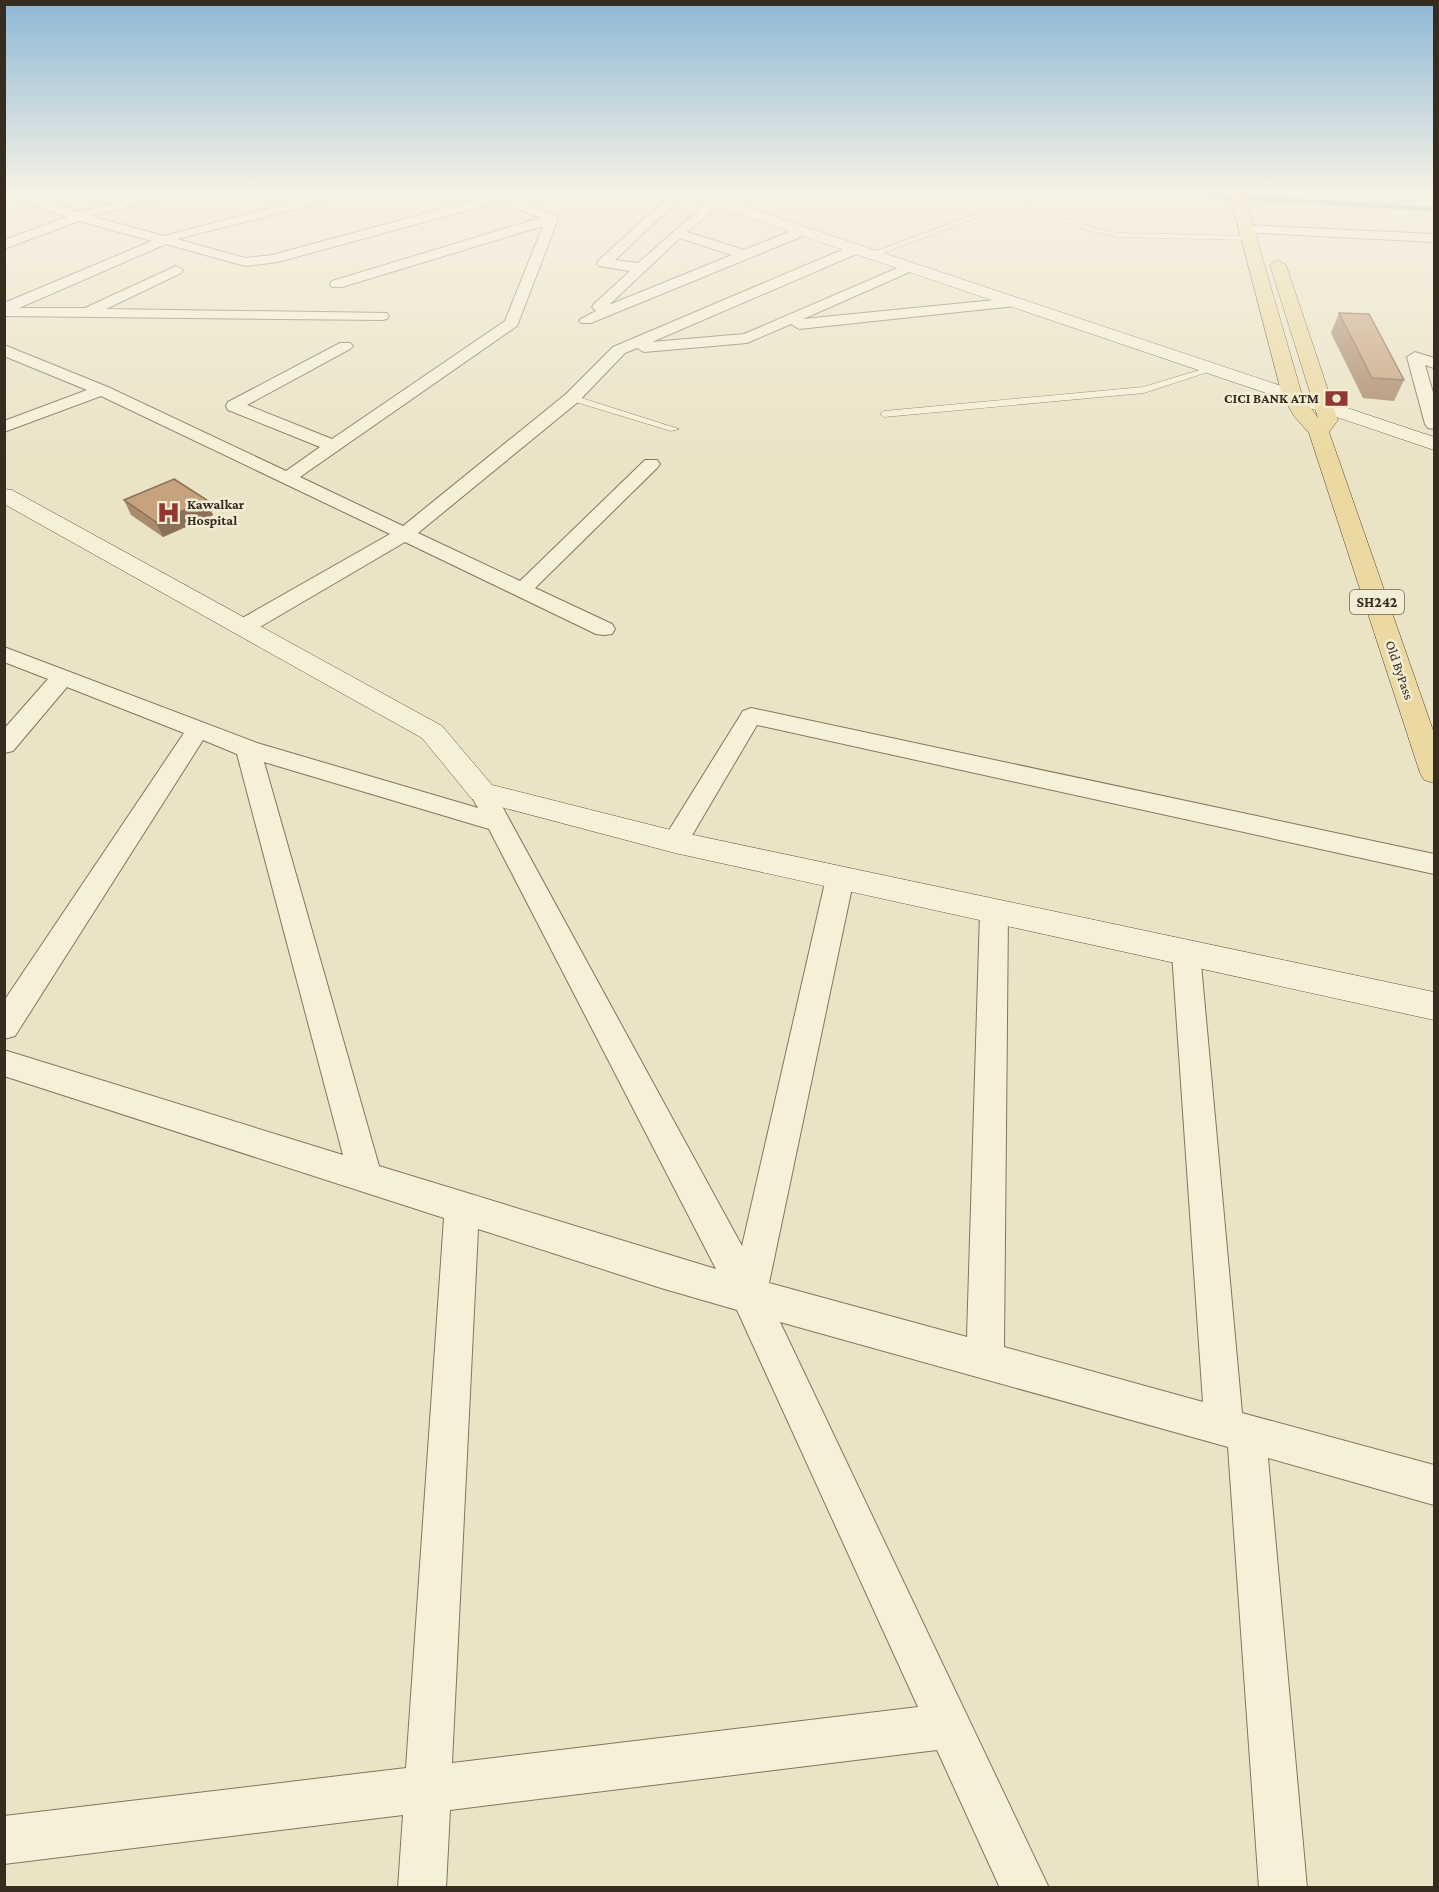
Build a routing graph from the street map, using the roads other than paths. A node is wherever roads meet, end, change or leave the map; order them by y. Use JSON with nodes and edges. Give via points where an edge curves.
{"nodes":[{"id":1,"x":75,"y":279,"type":"edge"},
{"id":2,"x":157,"y":279,"type":"edge"},
{"id":3,"x":353,"y":279,"type":"edge"},
{"id":4,"x":529,"y":279,"type":"edge"},
{"id":5,"x":629,"y":279,"type":"edge"},
{"id":6,"x":685,"y":279,"type":"edge"},
{"id":7,"x":796,"y":279,"type":"edge"},
{"id":8,"x":881,"y":279,"type":"edge"},
{"id":9,"x":946,"y":279,"type":"edge"},
{"id":10,"x":1261,"y":279,"type":"edge"},
{"id":11,"x":1283,"y":279,"type":"edge"},
{"id":12,"x":337,"y":284,"type":"dead end"},
{"id":13,"x":1015,"y":302,"type":"junction"},
{"id":14,"x":4,"y":310,"type":"edge"},
{"id":15,"x":84,"y":314,"type":"junction"},
{"id":16,"x":382,"y":316,"type":"dead end"},
{"id":17,"x":772,"y":327,"type":"junction"},
{"id":18,"x":345,"y":346,"type":"dead end"},
{"id":19,"x":4,"y":350,"type":"edge"},
{"id":20,"x":619,"y":350,"type":"junction"},
{"id":21,"x":1434,"y":363,"type":"edge"},
{"id":22,"x":1214,"y":369,"type":"junction"},
{"id":23,"x":102,"y":390,"type":"junction"},
{"id":24,"x":1292,"y":395,"type":"junction"},
{"id":25,"x":572,"y":398,"type":"junction"},
{"id":26,"x":1324,"y":405,"type":"junction"},
{"id":27,"x":884,"y":414,"type":"dead end"},
{"id":28,"x":1434,"y":424,"type":"edge"},
{"id":29,"x":4,"y":427,"type":"edge"},
{"id":30,"x":674,"y":429,"type":"dead end"},
{"id":31,"x":1319,"y":432,"type":"junction"},
{"id":32,"x":1434,"y":444,"type":"edge"},
{"id":33,"x":335,"y":447,"type":"junction"},
{"id":34,"x":651,"y":464,"type":"dead end"},
{"id":35,"x":286,"y":478,"type":"junction"},
{"id":36,"x":4,"y":495,"type":"edge"},
{"id":37,"x":405,"y":534,"type":"junction"},
{"id":38,"x":522,"y":590,"type":"junction"},
{"id":39,"x":245,"y":626,"type":"junction"},
{"id":40,"x":604,"y":629,"type":"dead end"},
{"id":41,"x":4,"y":654,"type":"edge"},
{"id":42,"x":63,"y":676,"type":"junction"},
{"id":43,"x":198,"y":729,"type":"junction"},
{"id":44,"x":4,"y":745,"type":"edge"},
{"id":45,"x":248,"y":749,"type":"junction"},
{"id":46,"x":1434,"y":772,"type":"edge"},
{"id":47,"x":490,"y":807,"type":"junction"},
{"id":48,"x":675,"y":843,"type":"junction"},
{"id":49,"x":1434,"y":864,"type":"edge"},
{"id":50,"x":840,"y":878,"type":"junction"},
{"id":51,"x":994,"y":912,"type":"junction"},
{"id":52,"x":1186,"y":953,"type":"junction"},
{"id":53,"x":1434,"y":1006,"type":"edge"},
{"id":54,"x":4,"y":1027,"type":"edge"},
{"id":55,"x":4,"y":1063,"type":"edge"},
{"id":56,"x":366,"y":1178,"type":"junction"},
{"id":57,"x":462,"y":1208,"type":"junction"},
{"id":58,"x":749,"y":1295,"type":"junction"},
{"id":59,"x":985,"y":1360,"type":"junction"},
{"id":60,"x":1235,"y":1430,"type":"junction"},
{"id":61,"x":1434,"y":1485,"type":"edge"},
{"id":62,"x":949,"y":1726,"type":"junction"},
{"id":63,"x":426,"y":1789,"type":"junction"},
{"id":64,"x":4,"y":1840,"type":"edge"},
{"id":65,"x":422,"y":1887,"type":"edge"},
{"id":66,"x":1025,"y":1887,"type":"edge"},
{"id":67,"x":1283,"y":1887,"type":"edge"}],
"edges":[{"from":1,"to":14,"type":"street"},
{"from":2,"to":15,"type":"street"},
{"from":3,"to":12,"type":"street"},
{"from":4,"to":33,"type":"street","via":[[512,324]]},
{"from":5,"to":6,"type":"street","via":[[586,320]]},
{"from":7,"to":20,"type":"street"},
{"from":8,"to":17,"type":"street"},
{"from":9,"to":13,"type":"street"},
{"from":10,"to":24,"type":"main road","name":"Old ByPass","number":"SH242"},
{"from":11,"to":26,"type":"main road","name":"Old ByPass","number":"SH242"},
{"from":13,"to":17,"type":"street"},
{"from":13,"to":22,"type":"street"},
{"from":14,"to":15,"type":"street"},
{"from":15,"to":16,"type":"street"},
{"from":17,"to":20,"type":"street","via":[[747,338]]},
{"from":18,"to":33,"type":"street","via":[[234,406]]},
{"from":19,"to":23,"type":"street"},
{"from":20,"to":25,"type":"street"},
{"from":21,"to":28,"type":"street","via":[[1415,357]]},
{"from":22,"to":24,"type":"street"},
{"from":22,"to":27,"type":"lane","via":[[1144,390]]},
{"from":23,"to":29,"type":"street"},
{"from":23,"to":35,"type":"street"},
{"from":24,"to":26,"type":"street"},
{"from":24,"to":31,"type":"main road","name":"Old ByPass","number":"SH242"},
{"from":25,"to":30,"type":"lane"},
{"from":25,"to":37,"type":"street"},
{"from":26,"to":31,"type":"main road","name":"Old ByPass","number":"SH242","via":[[1328,420]]},
{"from":26,"to":32,"type":"street"},
{"from":31,"to":46,"type":"main road","name":"Old ByPass","number":"SH242"},
{"from":33,"to":35,"type":"street"},
{"from":34,"to":38,"type":"street"},
{"from":35,"to":37,"type":"street"},
{"from":36,"to":39,"type":"street"},
{"from":37,"to":38,"type":"street"},
{"from":37,"to":39,"type":"street"},
{"from":38,"to":40,"type":"street"},
{"from":39,"to":47,"type":"street","via":[[432,732]]},
{"from":41,"to":42,"type":"street"},
{"from":42,"to":43,"type":"street"},
{"from":42,"to":44,"type":"street"},
{"from":43,"to":45,"type":"street"},
{"from":43,"to":54,"type":"street"},
{"from":45,"to":47,"type":"street"},
{"from":45,"to":56,"type":"street"},
{"from":47,"to":48,"type":"street"},
{"from":47,"to":58,"type":"street"},
{"from":48,"to":49,"type":"street","via":[[751,716]]},
{"from":48,"to":50,"type":"street"},
{"from":50,"to":51,"type":"street"},
{"from":50,"to":58,"type":"street"},
{"from":51,"to":52,"type":"street"},
{"from":51,"to":59,"type":"street"},
{"from":52,"to":53,"type":"street"},
{"from":52,"to":60,"type":"street"},
{"from":55,"to":56,"type":"street"},
{"from":56,"to":57,"type":"street"},
{"from":57,"to":58,"type":"street"},
{"from":57,"to":63,"type":"street"},
{"from":58,"to":59,"type":"street"},
{"from":58,"to":62,"type":"street"},
{"from":59,"to":60,"type":"street"},
{"from":60,"to":61,"type":"street"},
{"from":60,"to":67,"type":"street"},
{"from":62,"to":63,"type":"street"},
{"from":62,"to":66,"type":"street"},
{"from":63,"to":64,"type":"street"},
{"from":63,"to":65,"type":"street"}]}
